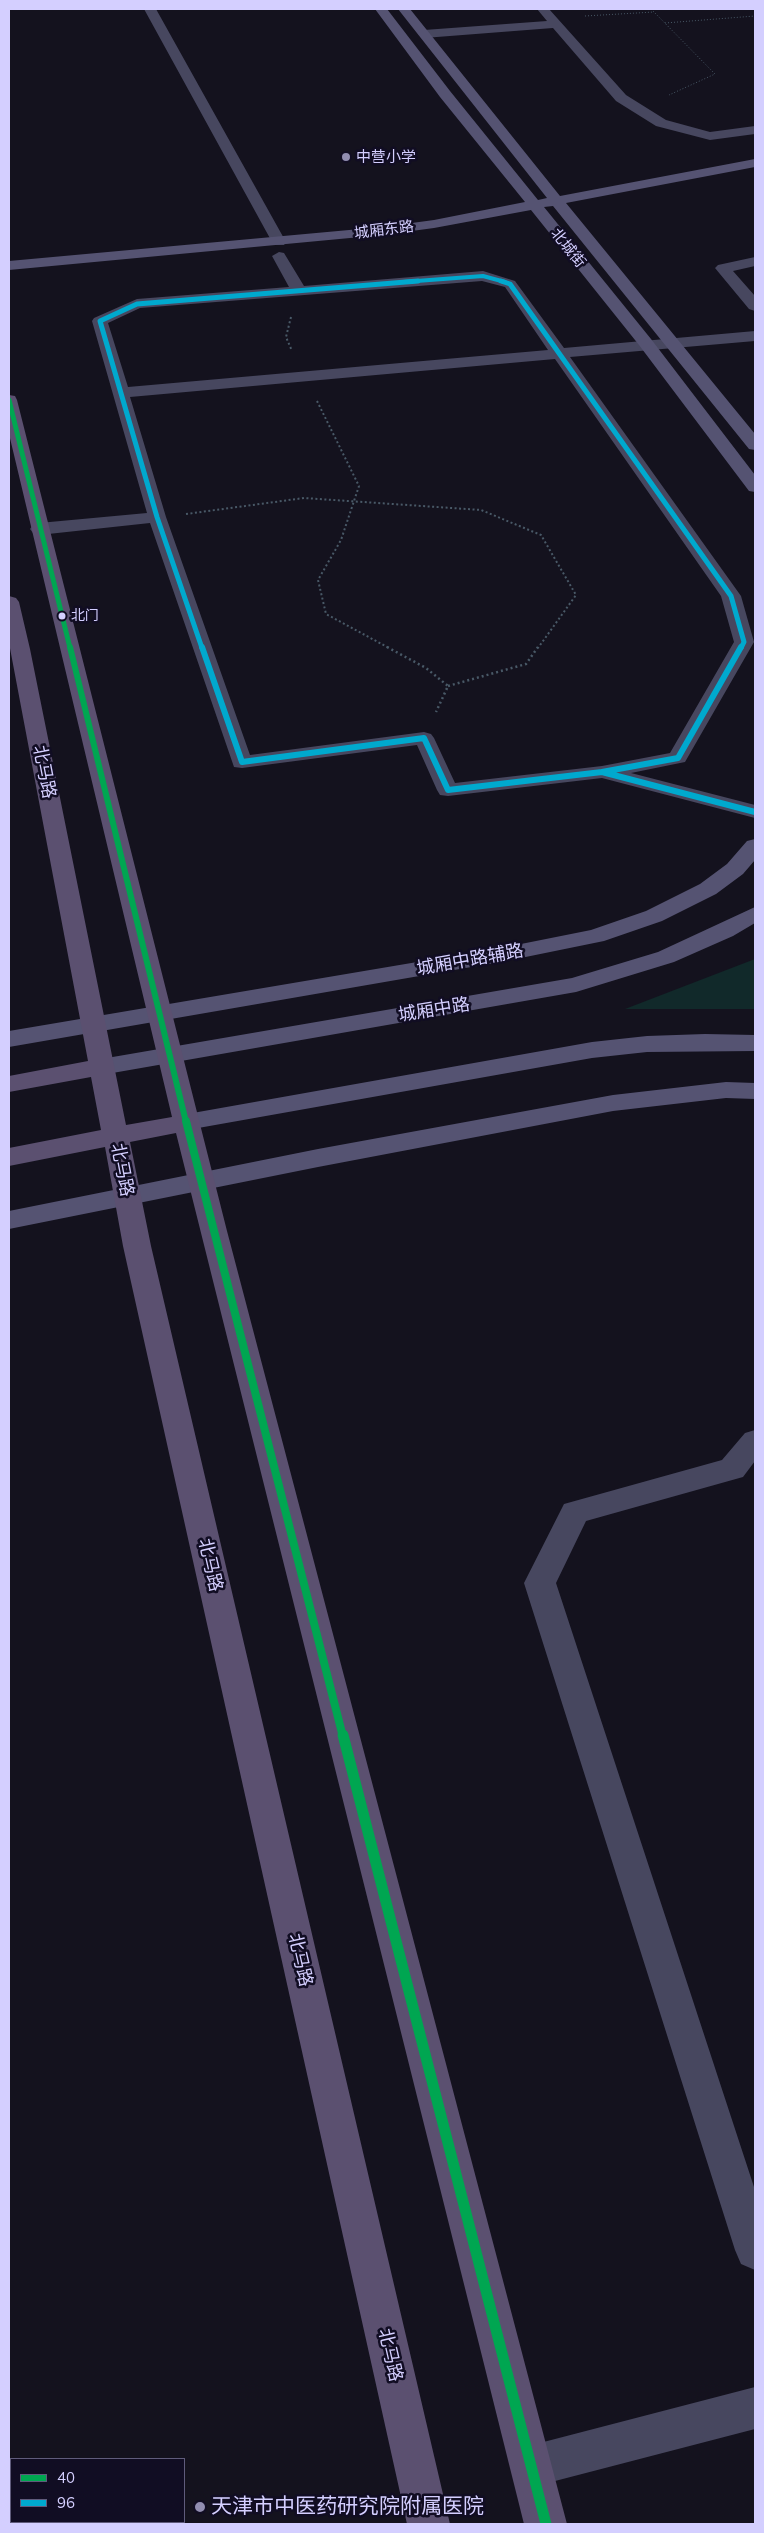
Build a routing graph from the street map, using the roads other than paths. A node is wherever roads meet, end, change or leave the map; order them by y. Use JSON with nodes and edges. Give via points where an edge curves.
{"nodes":[{"id":1,"x":150,"y":9,"type":"edge"},
{"id":2,"x":381,"y":9,"type":"edge"},
{"id":3,"x":404,"y":9,"type":"edge"},
{"id":4,"x":550,"y":16,"type":"edge"},
{"id":5,"x":420,"y":28,"type":"junction"},
{"id":6,"x":755,"y":130,"type":"edge"},
{"id":7,"x":755,"y":162,"type":"edge"},
{"id":8,"x":755,"y":177,"type":"edge"},
{"id":9,"x":560,"y":207,"type":"junction"},
{"id":10,"x":538,"y":211,"type":"junction"},
{"id":11,"x":279,"y":249,"type":"junction"},
{"id":12,"x":317,"y":252,"type":"dead end"},
{"id":13,"x":298,"y":254,"type":"dead end"},
{"id":14,"x":259,"y":258,"type":"dead end"},
{"id":15,"x":755,"y":262,"type":"edge"},
{"id":16,"x":201,"y":263,"type":"dead end"},
{"id":17,"x":9,"y":266,"type":"edge"},
{"id":18,"x":9,"y":281,"type":"edge"},
{"id":19,"x":298,"y":291,"type":"junction"},
{"id":20,"x":755,"y":306,"type":"edge"},
{"id":21,"x":755,"y":336,"type":"edge"},
{"id":22,"x":755,"y":340,"type":"edge"},
{"id":23,"x":646,"y":344,"type":"junction"},
{"id":24,"x":676,"y":346,"type":"junction"},
{"id":25,"x":558,"y":352,"type":"junction"},
{"id":26,"x":120,"y":393,"type":"junction"},
{"id":27,"x":9,"y":400,"type":"edge"},
{"id":28,"x":755,"y":445,"type":"edge"},
{"id":29,"x":16,"y":466,"type":"edge"},
{"id":30,"x":755,"y":486,"type":"edge"},
{"id":31,"x":157,"y":517,"type":"junction"},
{"id":32,"x":39,"y":529,"type":"junction"},
{"id":33,"x":9,"y":602,"type":"edge"},
{"id":34,"x":602,"y":772,"type":"junction"},
{"id":35,"x":755,"y":812,"type":"edge"},
{"id":36,"x":755,"y":846,"type":"edge"},
{"id":37,"x":755,"y":914,"type":"edge"},
{"id":38,"x":160,"y":1014,"type":"junction"},
{"id":39,"x":93,"y":1024,"type":"junction"},
{"id":40,"x":9,"y":1039,"type":"edge"},
{"id":41,"x":755,"y":1043,"type":"edge"},
{"id":42,"x":171,"y":1055,"type":"junction"},
{"id":43,"x":101,"y":1067,"type":"junction"},
{"id":44,"x":9,"y":1084,"type":"edge"},
{"id":45,"x":755,"y":1091,"type":"edge"},
{"id":46,"x":187,"y":1122,"type":"junction"},
{"id":47,"x":115,"y":1135,"type":"junction"},
{"id":48,"x":9,"y":1157,"type":"edge"},
{"id":49,"x":201,"y":1181,"type":"junction"},
{"id":50,"x":128,"y":1196,"type":"junction"},
{"id":51,"x":9,"y":1220,"type":"edge"},
{"id":52,"x":755,"y":1440,"type":"edge"},
{"id":53,"x":755,"y":2250,"type":"edge"},
{"id":54,"x":755,"y":2408,"type":"edge"},
{"id":55,"x":532,"y":2466,"type":"junction"},
{"id":56,"x":429,"y":2524,"type":"edge"},
{"id":57,"x":546,"y":2524,"type":"edge"}],
"edges":[{"from":1,"to":11,"type":"street"},
{"from":2,"to":10,"type":"street","name":"北城街"},
{"from":3,"to":5,"type":"street","name":"北城街"},
{"from":4,"to":5,"type":"street"},
{"from":4,"to":6,"type":"street","via":[[621,98],[661,123],[710,136]]},
{"from":5,"to":9,"type":"street","name":"北城街"},
{"from":7,"to":9,"type":"street","name":"城厢东路"},
{"from":8,"to":9,"type":"street","name":"城厢东路"},
{"from":9,"to":10,"type":"street","name":"城厢东路"},
{"from":9,"to":24,"type":"street","name":"北城街"},
{"from":10,"to":11,"type":"street","name":"城厢东路","via":[[425,225]]},
{"from":10,"to":12,"type":"street","name":"城厢东路","via":[[447,235]]},
{"from":10,"to":23,"type":"street","name":"北城街"},
{"from":11,"to":13,"type":"street","name":"城厢东路"},
{"from":11,"to":14,"type":"street","name":"城厢东路"},
{"from":11,"to":17,"type":"street","name":"城厢东路"},
{"from":11,"to":19,"type":"street"},
{"from":15,"to":20,"type":"street","via":[[723,268]]},
{"from":16,"to":18,"type":"street"},
{"from":19,"to":25,"type":"street","via":[[483,276],[510,284]]},
{"from":19,"to":26,"type":"street","via":[[137,304],[100,321]]},
{"from":21,"to":24,"type":"street"},
{"from":22,"to":24,"type":"street"},
{"from":23,"to":24,"type":"street"},
{"from":23,"to":25,"type":"street"},
{"from":23,"to":30,"type":"street","name":"北城街"},
{"from":24,"to":28,"type":"street","name":"北城街"},
{"from":25,"to":26,"type":"street"},
{"from":25,"to":34,"type":"street","via":[[730,596],[744,642],[678,758]]},
{"from":26,"to":31,"type":"street"},
{"from":27,"to":29,"type":"main road"},
{"from":29,"to":32,"type":"main road"},
{"from":31,"to":32,"type":"street"},
{"from":31,"to":34,"type":"street","via":[[242,762],[424,738],[448,790]]},
{"from":32,"to":38,"type":"main road"},
{"from":33,"to":39,"type":"main road","name":"北马路"},
{"from":34,"to":35,"type":"street"},
{"from":36,"to":38,"type":"street","name":"城厢中路辅路","via":[[735,869],[708,889],[654,916],[596,936]]},
{"from":37,"to":42,"type":"street","name":"城厢中路","via":[[666,957],[576,985]]},
{"from":38,"to":39,"type":"street","name":"城厢中路辅路"},
{"from":38,"to":42,"type":"main road"},
{"from":39,"to":40,"type":"street","name":"城厢中路辅路"},
{"from":39,"to":43,"type":"main road","name":"北马路"},
{"from":41,"to":46,"type":"street","via":[[647,1044],[592,1050]]},
{"from":42,"to":43,"type":"street","name":"城厢中路"},
{"from":42,"to":46,"type":"main road"},
{"from":43,"to":44,"type":"main road"},
{"from":43,"to":47,"type":"main road","name":"北马路"},
{"from":45,"to":49,"type":"street","via":[[726,1090],[612,1103]]},
{"from":46,"to":47,"type":"main road"},
{"from":46,"to":49,"type":"main road"},
{"from":47,"to":48,"type":"main road"},
{"from":47,"to":50,"type":"main road","name":"北马路"},
{"from":49,"to":50,"type":"street"},
{"from":49,"to":55,"type":"main road"},
{"from":50,"to":51,"type":"street"},
{"from":50,"to":56,"type":"main road","name":"北马路"},
{"from":52,"to":53,"type":"street","via":[[732,1469],[575,1512],[540,1583]]},
{"from":54,"to":55,"type":"street"},
{"from":55,"to":57,"type":"main road"}]}
